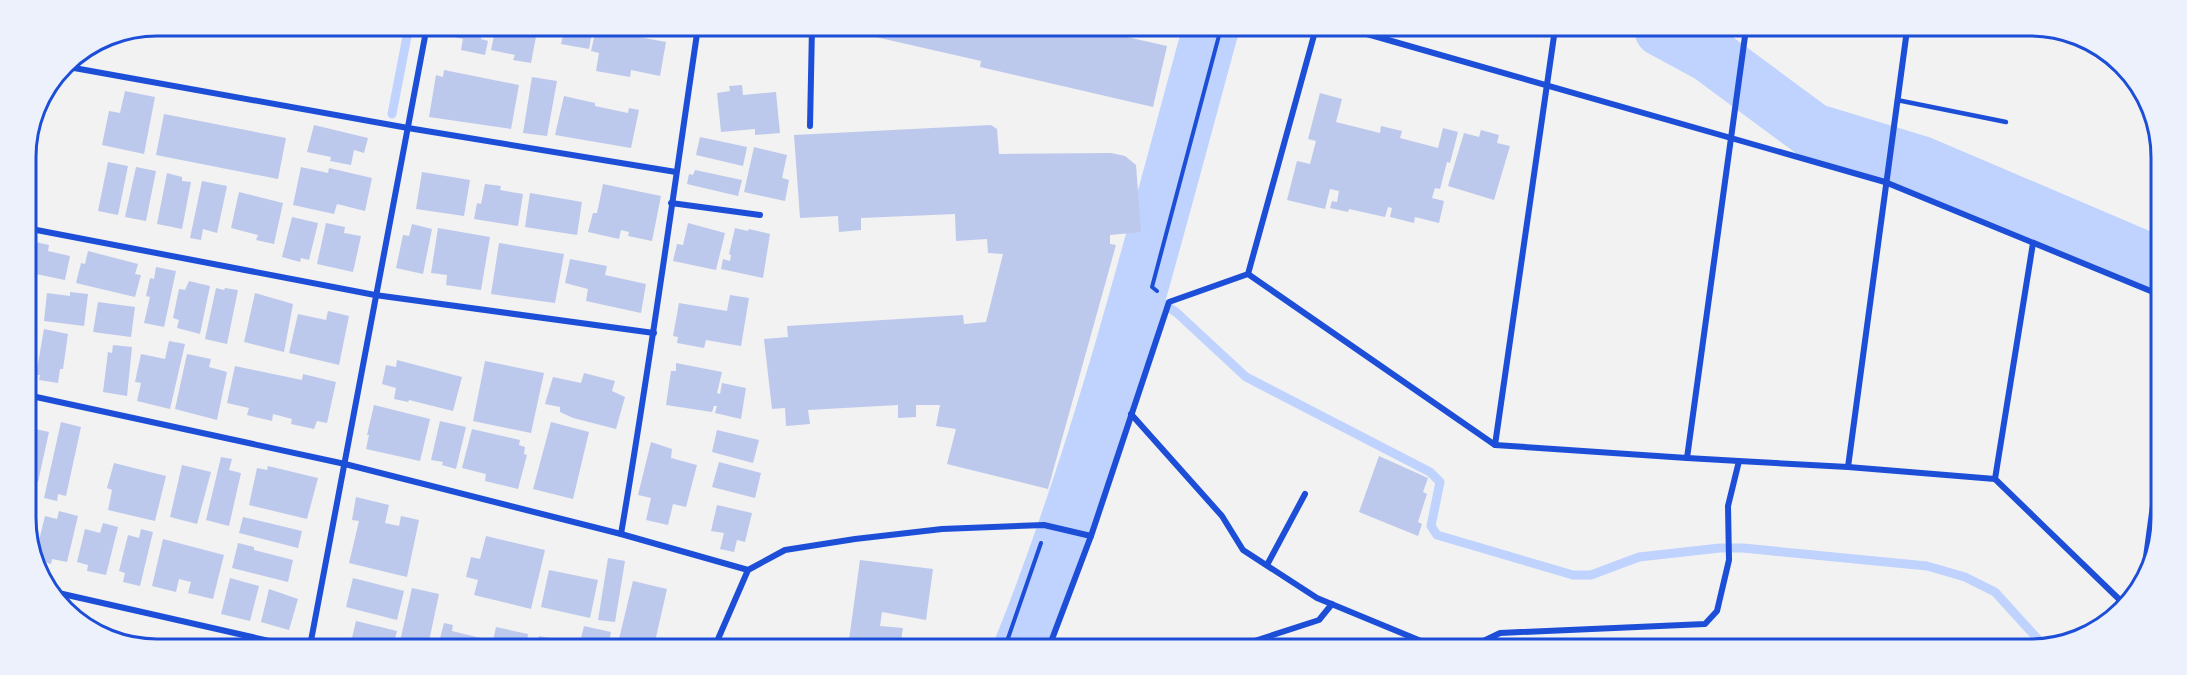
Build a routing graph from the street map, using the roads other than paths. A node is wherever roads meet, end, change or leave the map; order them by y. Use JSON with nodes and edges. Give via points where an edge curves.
{"nodes":[{"id":1,"x":425,"y":36,"type":"edge"},
{"id":2,"x":697,"y":36,"type":"edge"},
{"id":3,"x":812,"y":36,"type":"edge"},
{"id":4,"x":1314,"y":36,"type":"edge"},
{"id":5,"x":1373,"y":36,"type":"edge"},
{"id":6,"x":1554,"y":36,"type":"edge"},
{"id":7,"x":1745,"y":36,"type":"edge"},
{"id":8,"x":1906,"y":36,"type":"edge"},
{"id":9,"x":75,"y":68,"type":"edge"},
{"id":10,"x":1547,"y":87,"type":"junction"},
{"id":11,"x":1897,"y":100,"type":"junction"},
{"id":12,"x":2006,"y":122,"type":"dead end"},
{"id":13,"x":810,"y":126,"type":"dead end"},
{"id":14,"x":408,"y":128,"type":"junction"},
{"id":15,"x":1731,"y":137,"type":"junction"},
{"id":16,"x":676,"y":172,"type":"junction"},
{"id":17,"x":1885,"y":182,"type":"junction"},
{"id":18,"x":671,"y":203,"type":"junction"},
{"id":19,"x":760,"y":215,"type":"dead end"},
{"id":20,"x":36,"y":230,"type":"edge"},
{"id":21,"x":2034,"y":243,"type":"junction"},
{"id":22,"x":1248,"y":274,"type":"junction"},
{"id":23,"x":2151,"y":291,"type":"edge"},
{"id":24,"x":375,"y":294,"type":"junction"},
{"id":25,"x":654,"y":333,"type":"junction"},
{"id":26,"x":36,"y":397,"type":"edge"},
{"id":27,"x":1131,"y":414,"type":"junction"},
{"id":28,"x":1495,"y":445,"type":"junction"},
{"id":29,"x":1687,"y":458,"type":"junction"},
{"id":30,"x":1739,"y":461,"type":"junction"},
{"id":31,"x":345,"y":464,"type":"junction"},
{"id":32,"x":1848,"y":467,"type":"junction"},
{"id":33,"x":1995,"y":479,"type":"junction"},
{"id":34,"x":1305,"y":494,"type":"dead end"},
{"id":35,"x":2151,"y":516,"type":"edge"},
{"id":36,"x":621,"y":534,"type":"junction"},
{"id":37,"x":1091,"y":536,"type":"junction"},
{"id":38,"x":2147,"y":551,"type":"edge"},
{"id":39,"x":1267,"y":566,"type":"junction"},
{"id":40,"x":748,"y":570,"type":"junction"},
{"id":41,"x":63,"y":594,"type":"edge"},
{"id":42,"x":2120,"y":600,"type":"edge"},
{"id":43,"x":1332,"y":604,"type":"junction"},
{"id":44,"x":261,"y":639,"type":"edge"},
{"id":45,"x":311,"y":639,"type":"edge"},
{"id":46,"x":718,"y":639,"type":"edge"},
{"id":47,"x":1052,"y":639,"type":"edge"},
{"id":48,"x":1261,"y":639,"type":"edge"},
{"id":49,"x":1419,"y":639,"type":"edge"},
{"id":50,"x":1488,"y":639,"type":"edge"}],
"edges":[{"from":1,"to":14,"type":"street"},
{"from":2,"to":16,"type":"street"},
{"from":3,"to":13,"type":"street"},
{"from":4,"to":22,"type":"street"},
{"from":5,"to":10,"type":"street"},
{"from":6,"to":10,"type":"street"},
{"from":7,"to":15,"type":"street"},
{"from":8,"to":11,"type":"street"},
{"from":9,"to":14,"type":"street"},
{"from":10,"to":15,"type":"street"},
{"from":10,"to":28,"type":"street"},
{"from":11,"to":12,"type":"lane"},
{"from":11,"to":17,"type":"street"},
{"from":14,"to":16,"type":"street"},
{"from":14,"to":24,"type":"street"},
{"from":15,"to":17,"type":"street"},
{"from":15,"to":29,"type":"street"},
{"from":16,"to":18,"type":"street"},
{"from":17,"to":21,"type":"street"},
{"from":17,"to":32,"type":"street"},
{"from":18,"to":19,"type":"street"},
{"from":18,"to":25,"type":"street"},
{"from":20,"to":24,"type":"street"},
{"from":21,"to":23,"type":"street"},
{"from":21,"to":33,"type":"street"},
{"from":22,"to":27,"type":"street","via":[[1169,302]]},
{"from":22,"to":28,"type":"street"},
{"from":24,"to":25,"type":"street"},
{"from":24,"to":31,"type":"street"},
{"from":25,"to":36,"type":"street"},
{"from":26,"to":31,"type":"street"},
{"from":27,"to":37,"type":"street"},
{"from":27,"to":39,"type":"street","via":[[1222,516],[1243,550]]},
{"from":28,"to":29,"type":"street"},
{"from":29,"to":30,"type":"street"},
{"from":30,"to":32,"type":"street"},
{"from":30,"to":50,"type":"street","via":[[1728,506],[1729,560],[1717,611],[1705,624],[1500,633]]},
{"from":31,"to":36,"type":"street"},
{"from":31,"to":45,"type":"street"},
{"from":32,"to":33,"type":"street"},
{"from":33,"to":42,"type":"street"},
{"from":34,"to":39,"type":"street"},
{"from":35,"to":38,"type":"street"},
{"from":36,"to":40,"type":"street"},
{"from":37,"to":40,"type":"street","via":[[1047,525],[942,530],[785,550]]},
{"from":37,"to":47,"type":"street"},
{"from":39,"to":43,"type":"street"},
{"from":40,"to":46,"type":"street"},
{"from":41,"to":44,"type":"street"},
{"from":43,"to":48,"type":"street","via":[[1319,620]]},
{"from":43,"to":49,"type":"street"}]}
